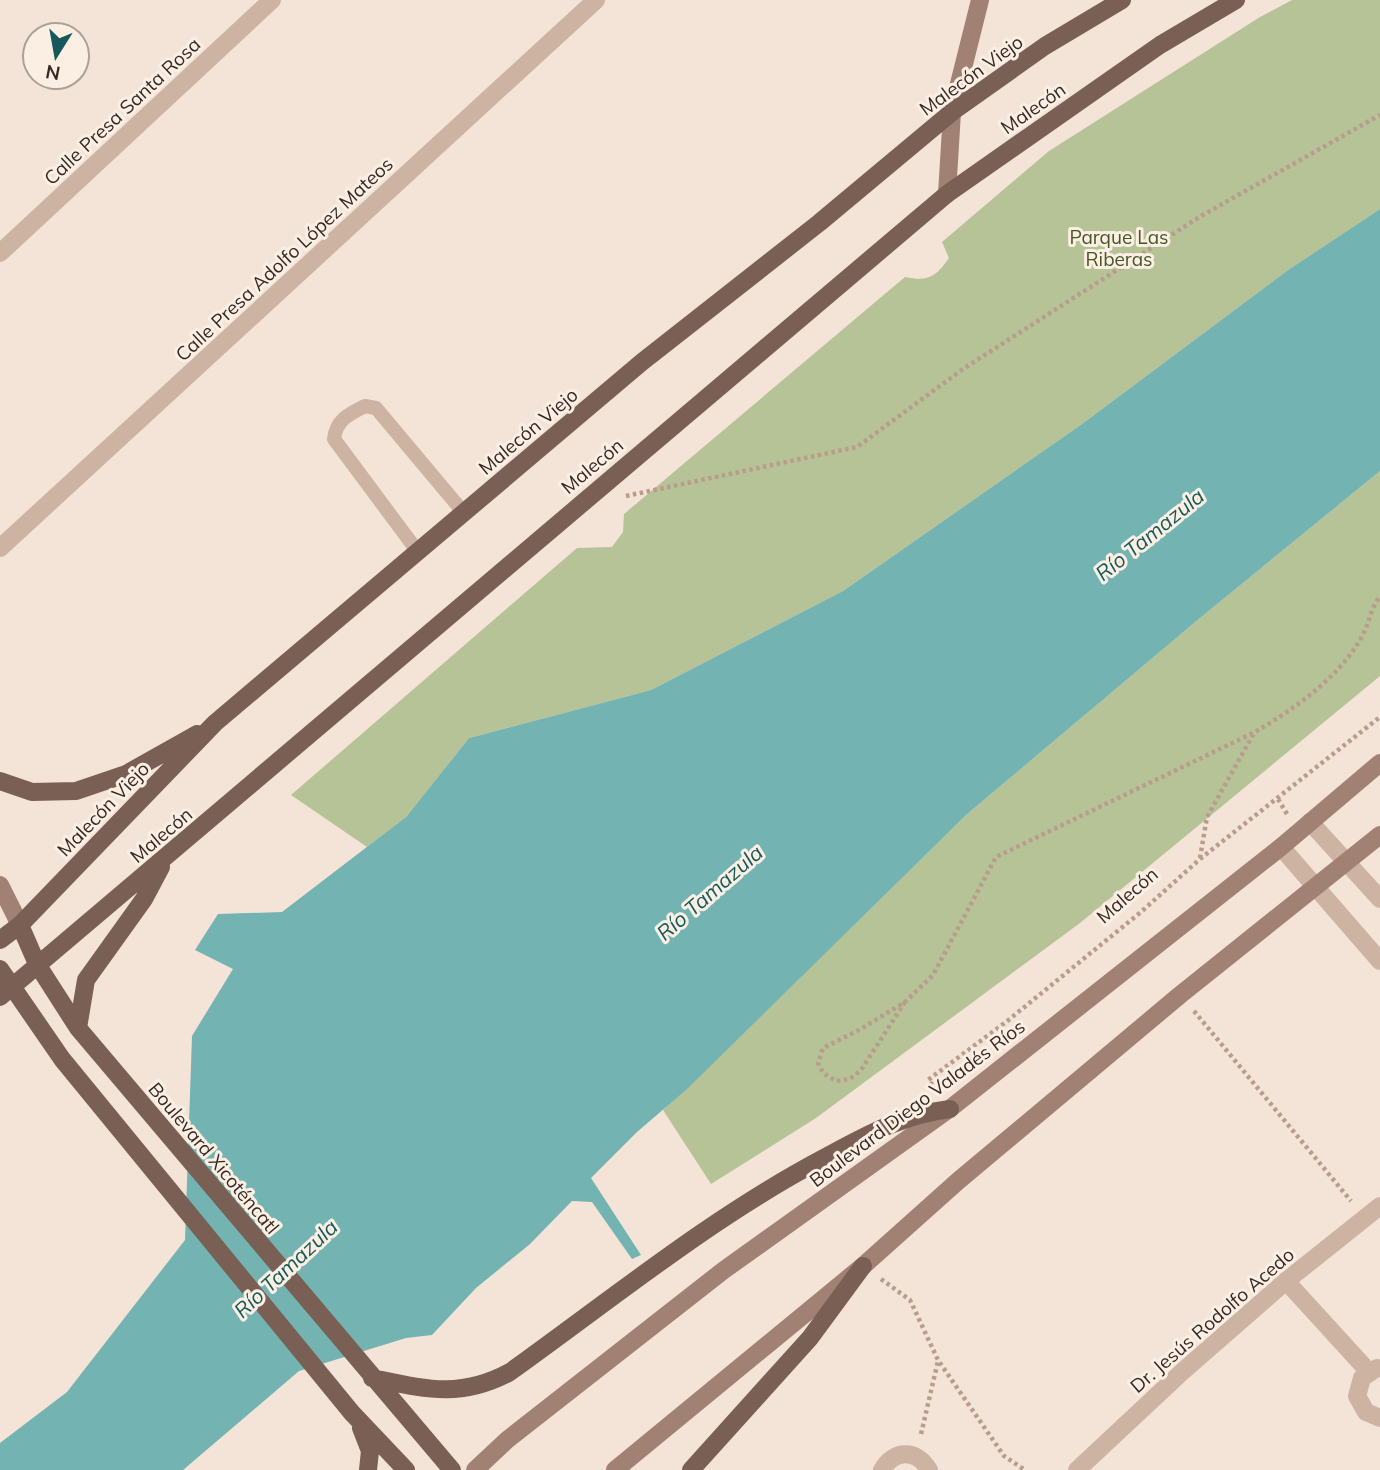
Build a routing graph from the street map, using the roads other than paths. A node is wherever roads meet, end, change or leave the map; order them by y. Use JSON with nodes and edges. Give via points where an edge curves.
{"nodes":[{"id":1,"x":272,"y":0,"type":"edge"},
{"id":2,"x":596,"y":0,"type":"edge"},
{"id":3,"x":980,"y":0,"type":"edge"},
{"id":4,"x":1122,"y":0,"type":"edge"},
{"id":5,"x":1236,"y":0,"type":"edge"},
{"id":6,"x":952,"y":112,"type":"junction"},
{"id":7,"x":947,"y":194,"type":"junction"},
{"id":8,"x":0,"y":253,"type":"edge"},
{"id":9,"x":464,"y":513,"type":"junction"},
{"id":10,"x":0,"y":548,"type":"edge"},
{"id":11,"x":418,"y":552,"type":"junction"},
{"id":12,"x":215,"y":723,"type":"junction"},
{"id":13,"x":1380,"y":763,"type":"edge"},
{"id":14,"x":0,"y":781,"type":"edge"},
{"id":15,"x":1310,"y":822,"type":"junction"},
{"id":16,"x":1380,"y":835,"type":"edge"},
{"id":17,"x":1281,"y":848,"type":"junction"},
{"id":18,"x":164,"y":860,"type":"junction"},
{"id":19,"x":1345,"y":860,"type":"junction"},
{"id":20,"x":0,"y":885,"type":"edge"},
{"id":21,"x":1315,"y":886,"type":"junction"},
{"id":22,"x":1380,"y":899,"type":"edge"},
{"id":23,"x":20,"y":925,"type":"junction"},
{"id":24,"x":0,"y":940,"type":"edge"},
{"id":25,"x":1380,"y":961,"type":"edge"},
{"id":26,"x":37,"y":964,"type":"junction"},
{"id":27,"x":0,"y":969,"type":"edge"},
{"id":28,"x":6,"y":992,"type":"edge"},
{"id":29,"x":83,"y":1034,"type":"junction"},
{"id":30,"x":951,"y":1108,"type":"junction"},
{"id":31,"x":1380,"y":1206,"type":"edge"},
{"id":32,"x":863,"y":1266,"type":"junction"},
{"id":33,"x":1286,"y":1281,"type":"junction"},
{"id":34,"x":1374,"y":1370,"type":"edge"},
{"id":35,"x":372,"y":1378,"type":"junction"},
{"id":36,"x":352,"y":1413,"type":"junction"},
{"id":37,"x":1380,"y":1418,"type":"edge"},
{"id":38,"x":368,"y":1470,"type":"edge"},
{"id":39,"x":406,"y":1470,"type":"edge"},
{"id":40,"x":452,"y":1470,"type":"edge"},
{"id":41,"x":475,"y":1470,"type":"edge"},
{"id":42,"x":615,"y":1470,"type":"edge"},
{"id":43,"x":691,"y":1470,"type":"edge"},
{"id":44,"x":882,"y":1470,"type":"edge"},
{"id":45,"x":929,"y":1470,"type":"edge"},
{"id":46,"x":1077,"y":1470,"type":"edge"}],
"edges":[{"from":1,"to":8,"type":"street","name":"Calle Presa Santa Rosa"},
{"from":2,"to":10,"type":"street","name":"Calle Presa Adolfo López Mateos"},
{"from":3,"to":6,"type":"main road"},
{"from":4,"to":6,"type":"main road","name":"Malecón Viejo","via":[[1045,46]]},
{"from":5,"to":7,"type":"main road","name":"Malecón","via":[[1160,45]]},
{"from":6,"to":7,"type":"main road"},
{"from":6,"to":9,"type":"main road","name":"Malecón Viejo","via":[[642,362]]},
{"from":7,"to":18,"type":"main road","name":"Malecón"},
{"from":9,"to":11,"type":"main road","name":"Malecón Viejo"},
{"from":9,"to":11,"type":"lane","via":[[376,408],[365,406],[340,421],[334,439]]},
{"from":11,"to":12,"type":"main road","name":"Malecón Viejo"},
{"from":12,"to":14,"type":"main road","via":[[126,774],[76,791],[32,792]]},
{"from":12,"to":23,"type":"main road","name":"Malecón Viejo"},
{"from":13,"to":15,"type":"main road","name":"Boulevard Diego Valadés Ríos"},
{"from":15,"to":17,"type":"main road","name":"Boulevard Diego Valadés Ríos"},
{"from":15,"to":19,"type":"street"},
{"from":16,"to":19,"type":"main road"},
{"from":17,"to":21,"type":"street"},
{"from":17,"to":30,"type":"main road","name":"Boulevard Diego Valadés Ríos"},
{"from":18,"to":26,"type":"main road","name":"Malecón"},
{"from":18,"to":29,"type":"main road","via":[[144,899],[86,980]]},
{"from":19,"to":21,"type":"main road"},
{"from":19,"to":22,"type":"street"},
{"from":20,"to":23,"type":"main road","name":"Boulevard Xicoténcatl"},
{"from":21,"to":25,"type":"street"},
{"from":21,"to":32,"type":"main road","via":[[958,1181]]},
{"from":23,"to":24,"type":"main road","name":"Malecón Viejo"},
{"from":23,"to":26,"type":"main road","name":"Boulevard Xicoténcatl"},
{"from":26,"to":28,"type":"main road","name":"Malecón"},
{"from":26,"to":29,"type":"main road","name":"Boulevard Xicoténcatl"},
{"from":27,"to":28,"type":"main road"},
{"from":28,"to":36,"type":"main road"},
{"from":29,"to":35,"type":"main road","name":"Boulevard Xicoténcatl"},
{"from":30,"to":35,"type":"main road","via":[[891,1123],[801,1170],[496,1380],[470,1388],[431,1390]]},
{"from":30,"to":41,"type":"main road","name":"Boulevard Diego Valadés Ríos","via":[[724,1270]]},
{"from":31,"to":33,"type":"street","name":"Dr. Jesús Rodolfo Acedo"},
{"from":32,"to":42,"type":"main road"},
{"from":32,"to":43,"type":"main road","via":[[827,1318]]},
{"from":33,"to":34,"type":"street"},
{"from":33,"to":46,"type":"street","name":"Dr. Jesús Rodolfo Acedo"},
{"from":34,"to":37,"type":"street","via":[[1362,1378],[1357,1396],[1366,1412]]},
{"from":35,"to":40,"type":"main road","name":"Boulevard Xicoténcatl"},
{"from":36,"to":38,"type":"main road","via":[[369,1445]]},
{"from":36,"to":39,"type":"main road"},
{"from":44,"to":45,"type":"street","via":[[896,1455],[906,1453],[916,1455]]}]}
